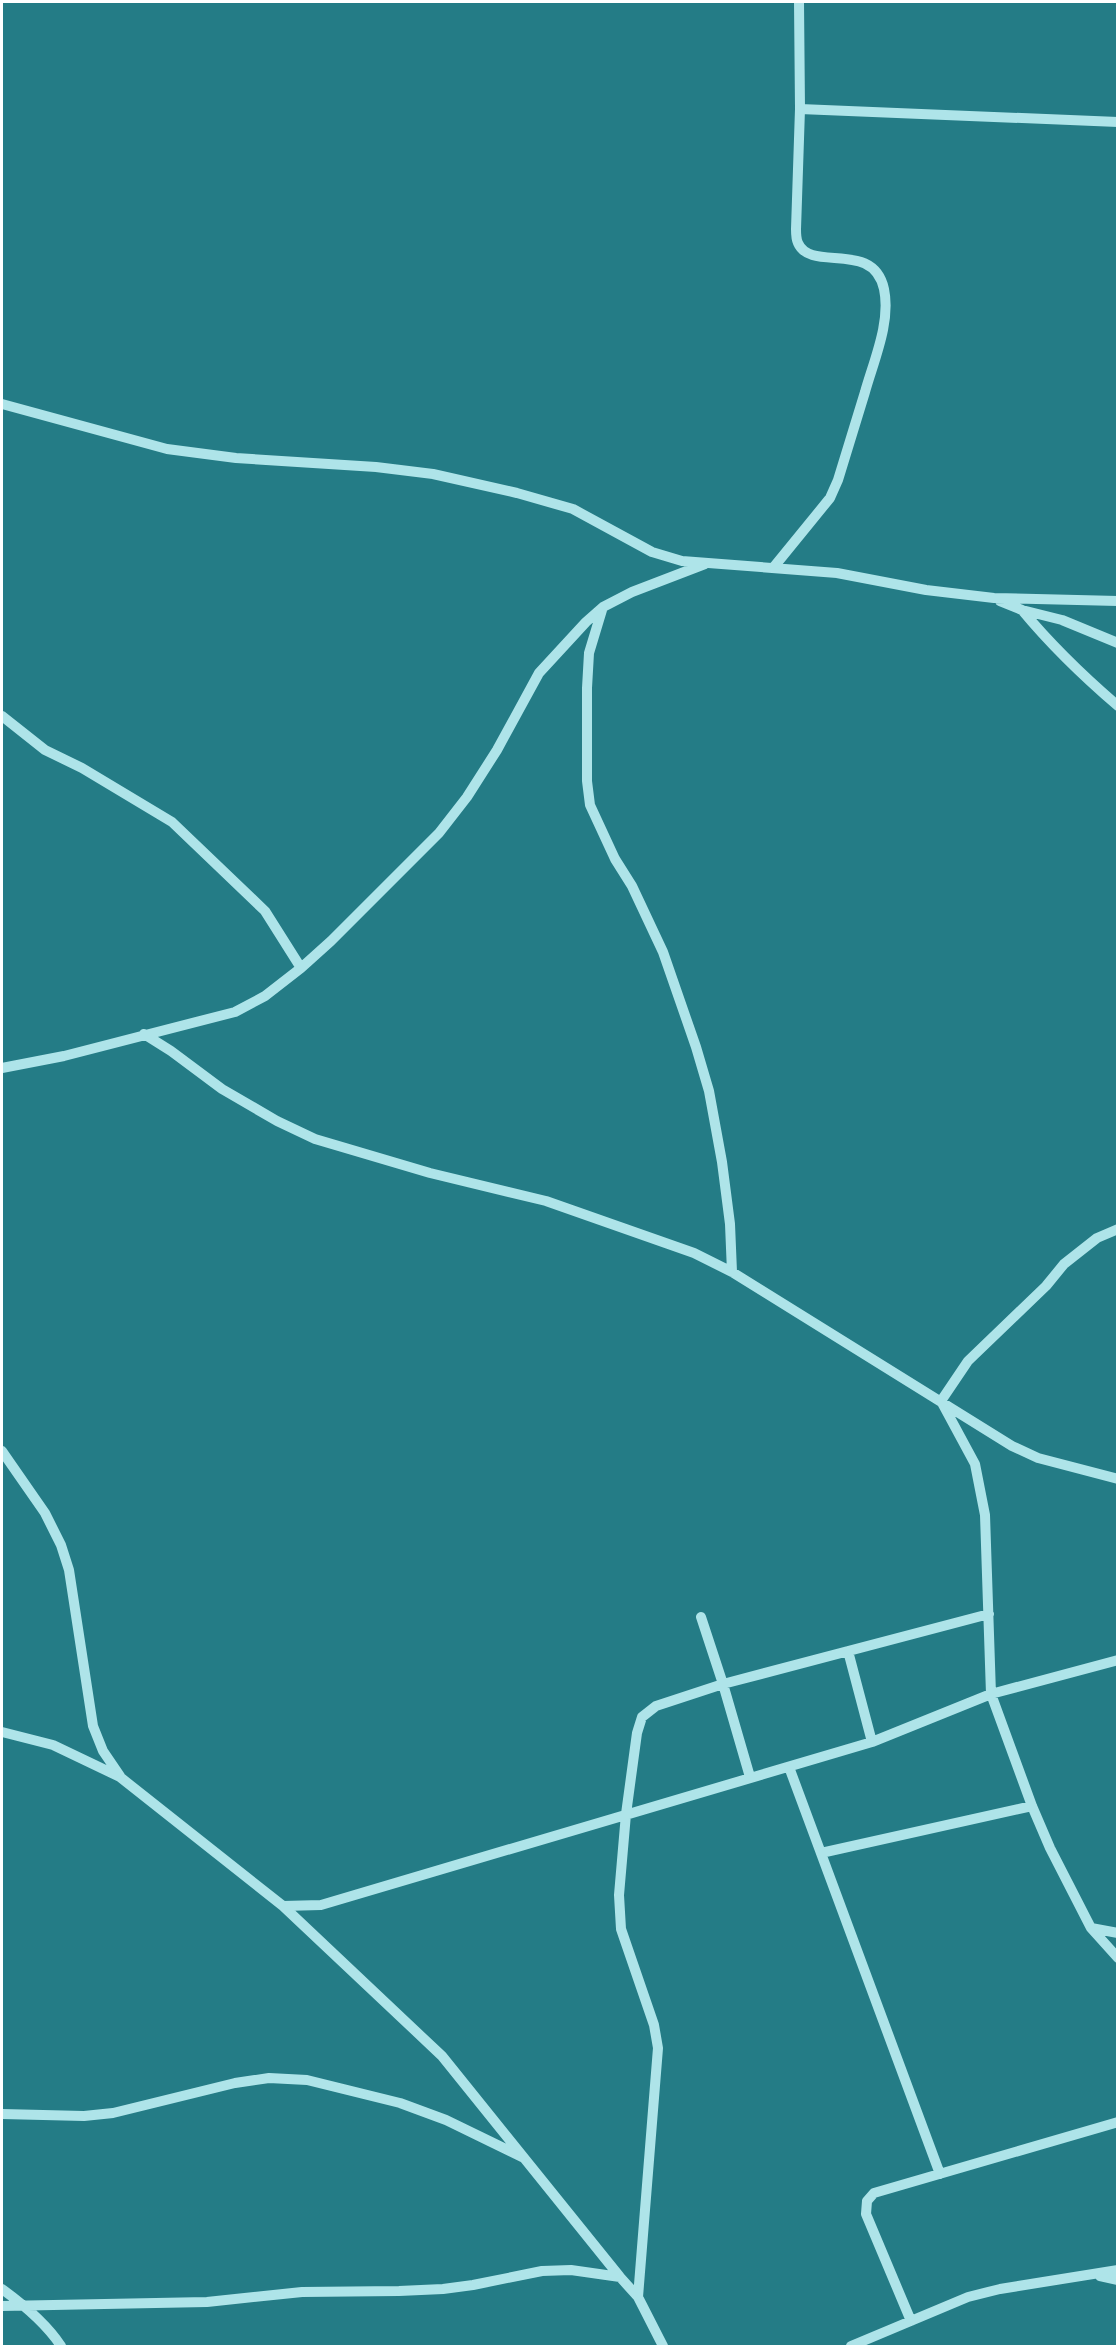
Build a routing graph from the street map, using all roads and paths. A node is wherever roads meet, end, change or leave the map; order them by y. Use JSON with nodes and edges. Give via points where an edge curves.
{"nodes":[{"id":1,"x":799,"y":2,"type":"edge"},
{"id":2,"x":800,"y":109,"type":"junction"},
{"id":3,"x":1118,"y":122,"type":"edge"},
{"id":4,"x":2,"y":404,"type":"edge"},
{"id":5,"x":710,"y":562,"type":"junction"},
{"id":6,"x":773,"y":568,"type":"junction"},
{"id":7,"x":994,"y":598,"type":"junction"},
{"id":8,"x":1118,"y":601,"type":"edge"},
{"id":9,"x":603,"y":607,"type":"junction"},
{"id":10,"x":1022,"y":610,"type":"junction"},
{"id":11,"x":1118,"y":643,"type":"edge"},
{"id":12,"x":1118,"y":706,"type":"edge"},
{"id":13,"x":2,"y":716,"type":"edge"},
{"id":14,"x":301,"y":968,"type":"junction"},
{"id":15,"x":144,"y":1034,"type":"junction"},
{"id":16,"x":2,"y":1068,"type":"edge"},
{"id":17,"x":1118,"y":1229,"type":"edge"},
{"id":18,"x":732,"y":1272,"type":"junction"},
{"id":19,"x":941,"y":1401,"type":"junction"},
{"id":20,"x":2,"y":1451,"type":"edge"},
{"id":21,"x":1118,"y":1479,"type":"edge"},
{"id":22,"x":989,"y":1614,"type":"junction"},
{"id":23,"x":701,"y":1617,"type":"dead end"},
{"id":24,"x":848,"y":1651,"type":"junction"},
{"id":25,"x":1118,"y":1660,"type":"edge"},
{"id":26,"x":723,"y":1684,"type":"junction"},
{"id":27,"x":991,"y":1694,"type":"junction"},
{"id":28,"x":2,"y":1732,"type":"edge"},
{"id":29,"x":21,"y":1736,"type":"junction"},
{"id":30,"x":2,"y":1739,"type":"edge"},
{"id":31,"x":872,"y":1742,"type":"junction"},
{"id":32,"x":789,"y":1767,"type":"junction"},
{"id":33,"x":120,"y":1777,"type":"junction"},
{"id":34,"x":750,"y":1777,"type":"junction"},
{"id":35,"x":1032,"y":1806,"type":"junction"},
{"id":36,"x":626,"y":1814,"type":"junction"},
{"id":37,"x":821,"y":1853,"type":"junction"},
{"id":38,"x":283,"y":1906,"type":"junction"},
{"id":39,"x":1091,"y":1928,"type":"junction"},
{"id":40,"x":1118,"y":1933,"type":"edge"},
{"id":41,"x":1118,"y":1958,"type":"edge"},
{"id":42,"x":2,"y":2114,"type":"edge"},
{"id":43,"x":1118,"y":2122,"type":"edge"},
{"id":44,"x":525,"y":2159,"type":"junction"},
{"id":45,"x":940,"y":2174,"type":"junction"},
{"id":46,"x":1118,"y":2270,"type":"edge"},
{"id":47,"x":1096,"y":2275,"type":"junction"},
{"id":48,"x":620,"y":2277,"type":"junction"},
{"id":49,"x":1118,"y":2280,"type":"edge"},
{"id":50,"x":2,"y":2289,"type":"edge"},
{"id":51,"x":638,"y":2297,"type":"junction"},
{"id":52,"x":24,"y":2305,"type":"junction"},
{"id":53,"x":2,"y":2306,"type":"edge"},
{"id":54,"x":910,"y":2321,"type":"junction"},
{"id":55,"x":62,"y":2346,"type":"edge"},
{"id":56,"x":663,"y":2346,"type":"edge"},
{"id":57,"x":851,"y":2346,"type":"edge"}],
"edges":[{"from":1,"to":2,"type":"street"},
{"from":2,"to":3,"type":"street"},
{"from":2,"to":6,"type":"street","via":[[798,244],[806,252],[826,258],[867,263],[884,287],[885,304],[882,336],[838,480],[830,498]]},
{"from":4,"to":5,"type":"street","via":[[167,449],[236,458],[376,467],[517,493],[573,510],[652,552],[682,561]]},
{"from":5,"to":6,"type":"street"},
{"from":5,"to":9,"type":"street"},
{"from":6,"to":7,"type":"street","via":[[837,573]]},
{"from":7,"to":8,"type":"street"},
{"from":7,"to":10,"type":"street"},
{"from":9,"to":14,"type":"street","via":[[539,673],[497,750],[440,833]]},
{"from":9,"to":18,"type":"street","via":[[589,653],[590,805],[663,952],[709,1091],[726,1193]]},
{"from":10,"to":11,"type":"street","via":[[1062,620]]},
{"from":10,"to":12,"type":"street","via":[[1084,677]]},
{"from":13,"to":14,"type":"street","via":[[45,750],[172,822],[265,911]]},
{"from":14,"to":15,"type":"street","via":[[265,996],[235,1012]]},
{"from":15,"to":16,"type":"street"},
{"from":15,"to":18,"type":"street","via":[[222,1089],[315,1139],[430,1173],[546,1201],[694,1253]]},
{"from":17,"to":19,"type":"street","via":[[1097,1239],[1064,1264],[968,1361]]},
{"from":18,"to":19,"type":"street"},
{"from":19,"to":21,"type":"street","via":[[1038,1458]]},
{"from":19,"to":22,"type":"street","via":[[975,1464],[981,1487]]},
{"from":20,"to":33,"type":"street","via":[[45,1513],[61,1545],[69,1570],[93,1726]]},
{"from":22,"to":24,"type":"street"},
{"from":22,"to":27,"type":"street"},
{"from":23,"to":26,"type":"street"},
{"from":24,"to":26,"type":"street"},
{"from":24,"to":31,"type":"street"},
{"from":25,"to":27,"type":"street"},
{"from":26,"to":34,"type":"street"},
{"from":26,"to":36,"type":"street","via":[[656,1706],[642,1717]]},
{"from":27,"to":31,"type":"street"},
{"from":27,"to":35,"type":"street"},
{"from":28,"to":29,"type":"street"},
{"from":29,"to":30,"type":"street"},
{"from":29,"to":33,"type":"street","via":[[53,1744]]},
{"from":31,"to":32,"type":"street"},
{"from":32,"to":34,"type":"street"},
{"from":32,"to":37,"type":"street"},
{"from":33,"to":38,"type":"street"},
{"from":34,"to":36,"type":"street"},
{"from":35,"to":37,"type":"street"},
{"from":35,"to":39,"type":"street"},
{"from":36,"to":38,"type":"street","via":[[321,1905]]},
{"from":36,"to":51,"type":"street","via":[[619,1895],[621,1929],[654,2025],[658,2048]]},
{"from":37,"to":45,"type":"street"},
{"from":38,"to":44,"type":"street","via":[[442,2056]]},
{"from":39,"to":40,"type":"street"},
{"from":39,"to":41,"type":"street"},
{"from":42,"to":44,"type":"street","via":[[113,2113],[235,2083],[269,2078],[307,2080],[400,2103],[446,2120]]},
{"from":43,"to":45,"type":"street"},
{"from":44,"to":48,"type":"street"},
{"from":45,"to":54,"type":"street","via":[[874,2193],[867,2201],[866,2214]]},
{"from":46,"to":47,"type":"street"},
{"from":47,"to":49,"type":"street"},
{"from":47,"to":54,"type":"street","via":[[1000,2289],[968,2297]]},
{"from":48,"to":51,"type":"street"},
{"from":48,"to":52,"type":"street","via":[[571,2270],[542,2271],[443,2289],[302,2292],[207,2302]]},
{"from":50,"to":52,"type":"street"},
{"from":51,"to":56,"type":"street"},
{"from":52,"to":53,"type":"street"},
{"from":52,"to":55,"type":"street"},
{"from":54,"to":57,"type":"street"}]}
